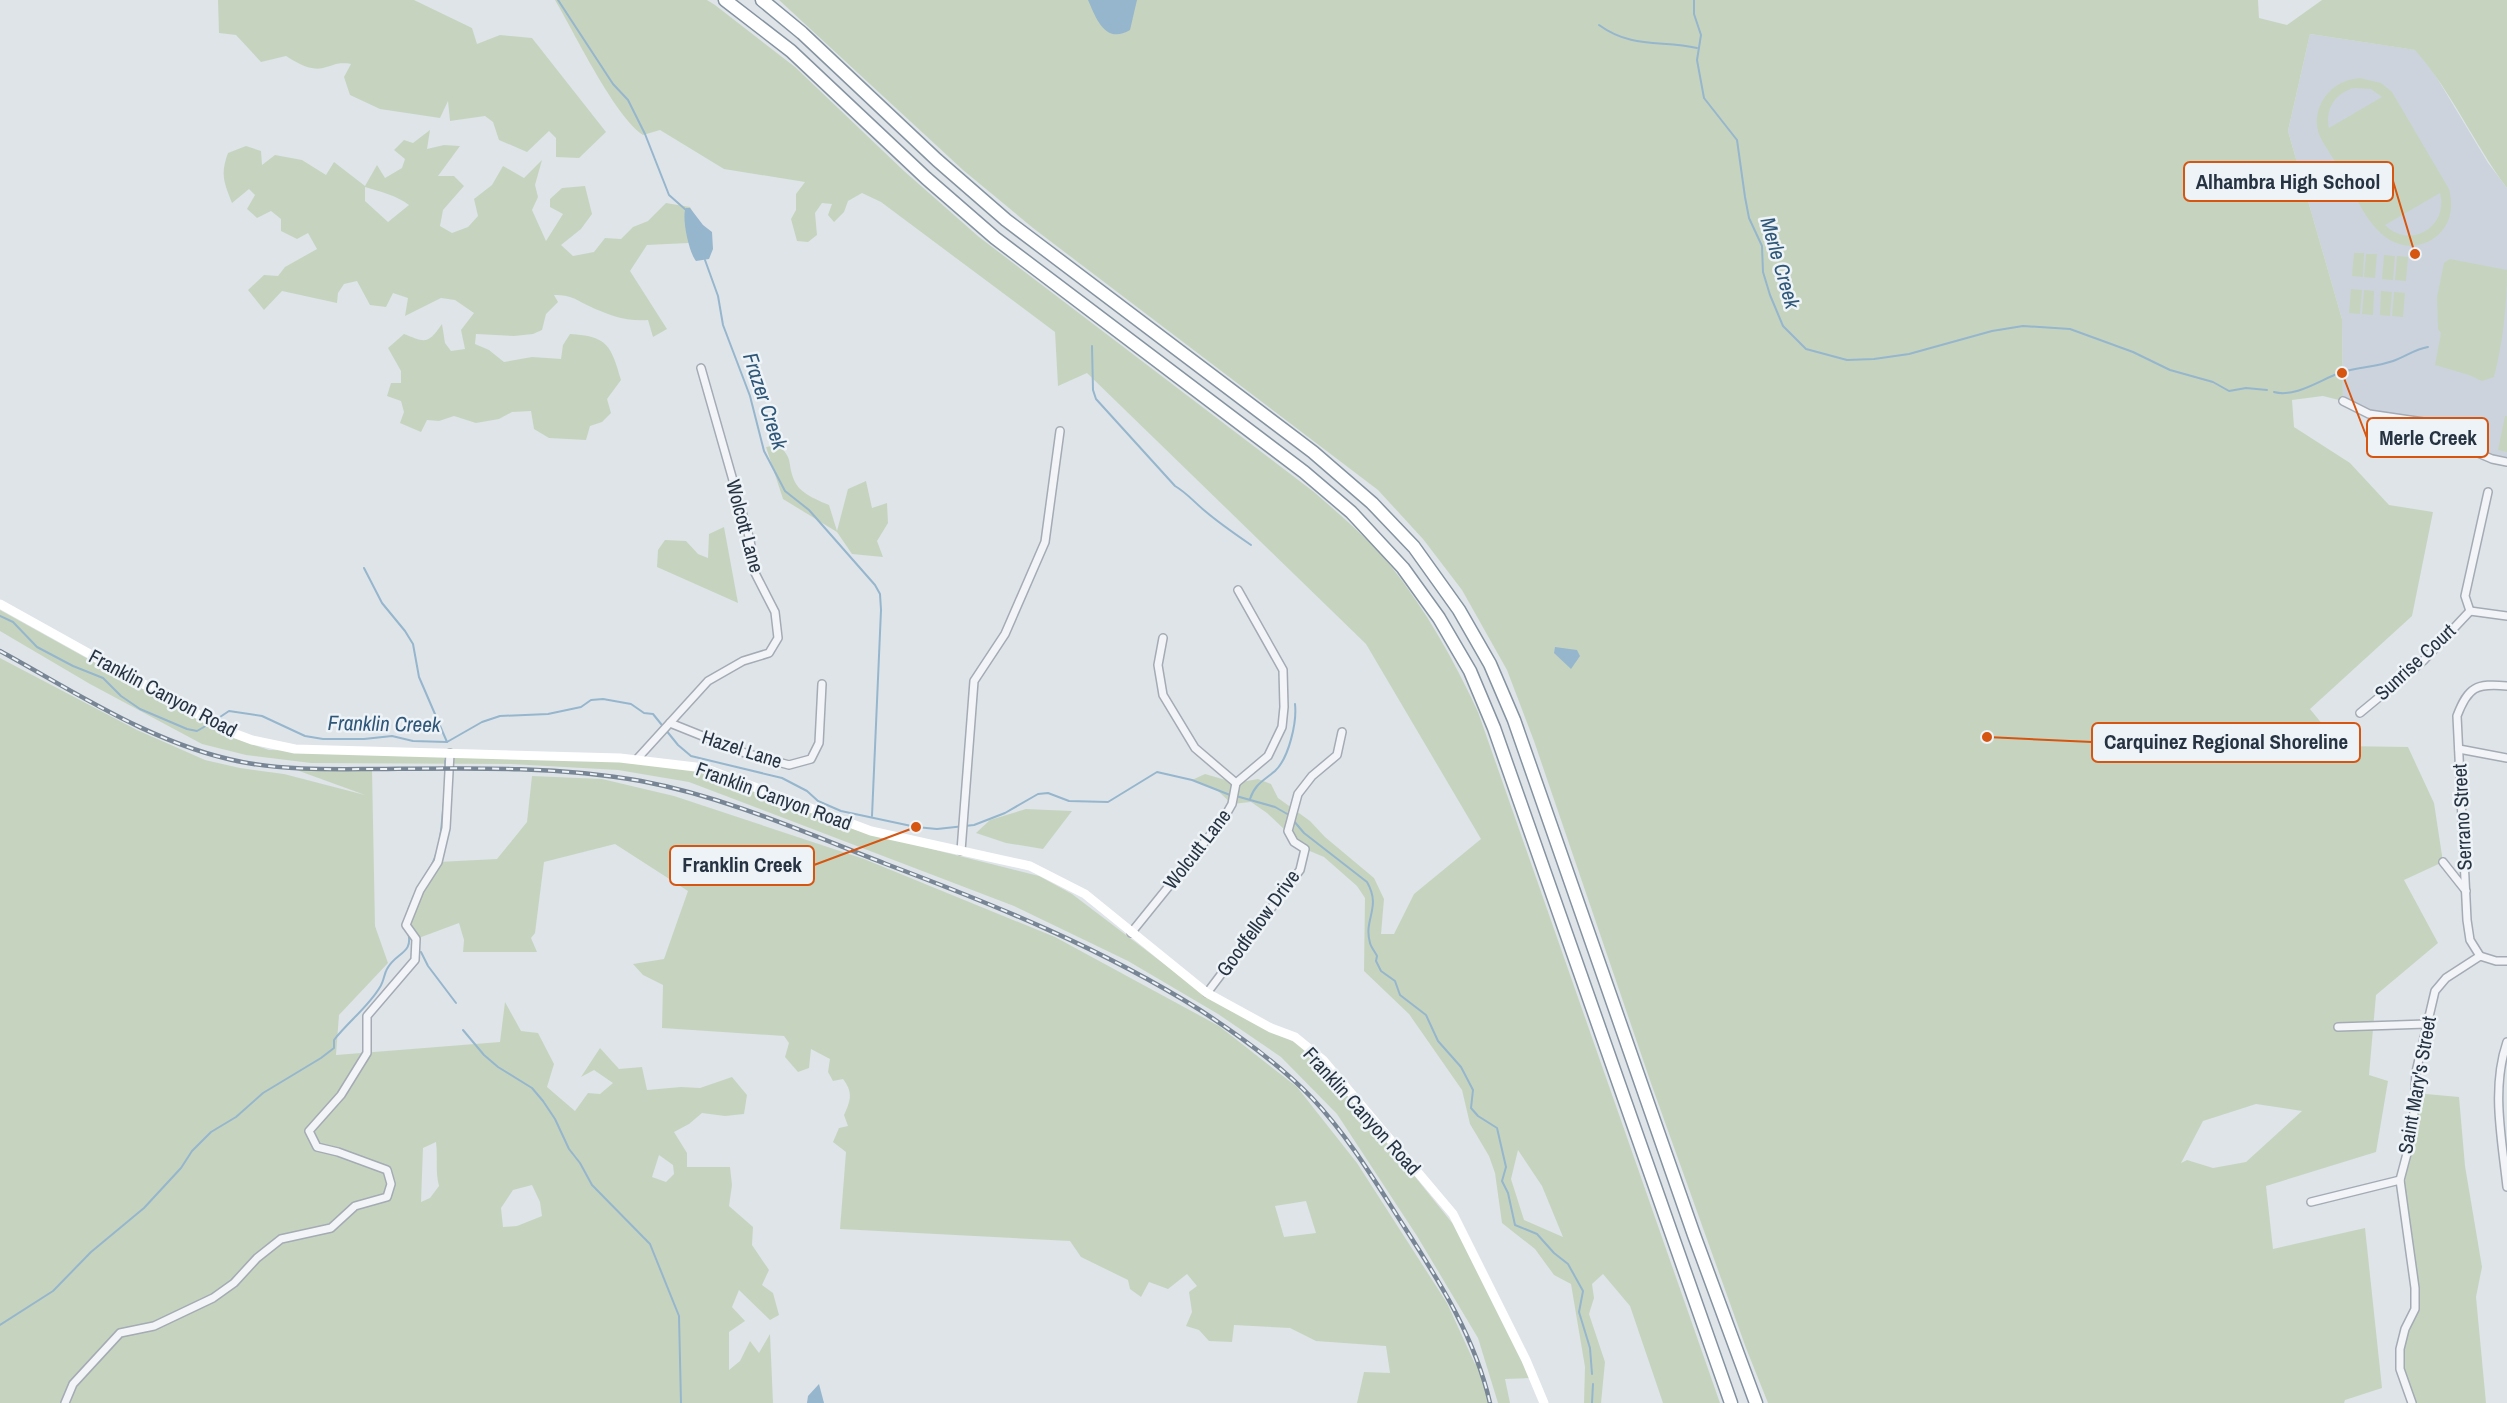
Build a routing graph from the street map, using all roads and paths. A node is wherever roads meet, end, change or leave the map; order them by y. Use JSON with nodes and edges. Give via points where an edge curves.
{"nodes":[{"id":1,"x":725,"y":0,"type":"edge"},
{"id":2,"x":762,"y":0,"type":"edge"},
{"id":3,"x":701,"y":368,"type":"dead end"},
{"id":4,"x":2343,"y":401,"type":"dead end"},
{"id":5,"x":1060,"y":431,"type":"dead end"},
{"id":6,"x":2507,"y":462,"type":"edge"},
{"id":7,"x":2488,"y":492,"type":"dead end"},
{"id":8,"x":1238,"y":590,"type":"dead end"},
{"id":9,"x":0,"y":604,"type":"edge"},
{"id":10,"x":2470,"y":611,"type":"junction"},
{"id":11,"x":2507,"y":616,"type":"edge"},
{"id":12,"x":1162,"y":638,"type":"dead end"},
{"id":13,"x":822,"y":684,"type":"dead end"},
{"id":14,"x":2507,"y":686,"type":"edge"},
{"id":15,"x":2360,"y":713,"type":"dead end"},
{"id":16,"x":670,"y":723,"type":"junction"},
{"id":17,"x":1342,"y":732,"type":"dead end"},
{"id":18,"x":2459,"y":749,"type":"junction"},
{"id":19,"x":450,"y":753,"type":"junction"},
{"id":20,"x":2507,"y":758,"type":"edge"},
{"id":21,"x":637,"y":759,"type":"junction"},
{"id":22,"x":1236,"y":783,"type":"junction"},
{"id":23,"x":961,"y":851,"type":"junction"},
{"id":24,"x":2443,"y":862,"type":"dead end"},
{"id":25,"x":2466,"y":891,"type":"junction"},
{"id":26,"x":1131,"y":933,"type":"junction"},
{"id":27,"x":2480,"y":956,"type":"junction"},
{"id":28,"x":2507,"y":961,"type":"edge"},
{"id":29,"x":1207,"y":993,"type":"junction"},
{"id":30,"x":2426,"y":1024,"type":"junction"},
{"id":31,"x":2338,"y":1028,"type":"dead end"},
{"id":32,"x":2507,"y":1042,"type":"edge"},
{"id":33,"x":2400,"y":1180,"type":"junction"},
{"id":34,"x":2507,"y":1187,"type":"edge"},
{"id":35,"x":2311,"y":1202,"type":"dead end"},
{"id":36,"x":65,"y":1403,"type":"edge"},
{"id":37,"x":1544,"y":1403,"type":"edge"},
{"id":38,"x":1731,"y":1403,"type":"edge"},
{"id":39,"x":1756,"y":1403,"type":"edge"},
{"id":40,"x":2412,"y":1403,"type":"edge"}],
"edges":[{"from":1,"to":38,"type":"highway","via":[[791,51],[995,238],[1328,491],[1378,539],[1422,592],[1463,658],[1494,728]]},
{"from":2,"to":39,"type":"highway","via":[[1006,220],[1337,471],[1394,524],[1442,584],[1482,650],[1511,713]]},
{"from":3,"to":16,"type":"street","name":"Wolcott Lane","via":[[750,540],[755,573],[775,612],[778,638],[769,653],[743,661],[708,681]]},
{"from":4,"to":6,"type":"street","via":[[2369,414],[2437,424],[2478,454]]},
{"from":5,"to":23,"type":"street","via":[[1045,542],[1005,634],[974,681]]},
{"from":7,"to":10,"type":"street","via":[[2465,596]]},
{"from":8,"to":22,"type":"street","via":[[1283,670],[1284,708],[1282,727],[1268,756]]},
{"from":9,"to":19,"type":"street","name":"Franklin Canyon Road","via":[[228,731],[252,740],[296,749]]},
{"from":10,"to":11,"type":"street"},
{"from":10,"to":15,"type":"street","name":"Sunrise Court","via":[[2423,661]]},
{"from":12,"to":22,"type":"street","name":"Wolcutt Lane","via":[[1158,665],[1163,695],[1195,748]]},
{"from":13,"to":16,"type":"street","name":"Hazel Lane","via":[[819,743],[811,759],[789,765],[745,753]]},
{"from":14,"to":18,"type":"street","name":"Serrano Street","via":[[2480,684],[2469,692],[2457,716]]},
{"from":16,"to":21,"type":"street","name":"Wolcott Lane"},
{"from":17,"to":29,"type":"street","name":"Goodfellow Drive","via":[[1337,755],[1311,777],[1298,794],[1293,810],[1288,831],[1294,843],[1305,849],[1300,870]]},
{"from":18,"to":20,"type":"street"},
{"from":18,"to":25,"type":"street","name":"Serrano Street"},
{"from":19,"to":21,"type":"street","name":"Franklin Canyon Road"},
{"from":19,"to":36,"type":"street","via":[[446,828],[438,862],[420,890],[406,924],[416,939],[415,960],[367,1016],[367,1053],[341,1095],[309,1131],[317,1148],[387,1170],[391,1184],[387,1197],[355,1206],[331,1228],[281,1239],[213,1298],[154,1326],[120,1334],[73,1384]]},
{"from":21,"to":23,"type":"street","name":"Franklin Canyon Road","via":[[704,768],[871,831]]},
{"from":22,"to":26,"type":"street","name":"Wolcutt Lane","via":[[1232,804]]},
{"from":23,"to":26,"type":"street","name":"Franklin Canyon Road","via":[[1030,866],[1086,894]]},
{"from":24,"to":25,"type":"street"},
{"from":25,"to":27,"type":"street","name":"Serrano Street","via":[[2470,940]]},
{"from":26,"to":29,"type":"street","name":"Franklin Canyon Road"},
{"from":27,"to":28,"type":"street"},
{"from":27,"to":30,"type":"street","name":"Saint Mary's Street","via":[[2435,990]]},
{"from":29,"to":37,"type":"street","name":"Franklin Canyon Road","via":[[1295,1037],[1323,1060],[1453,1214]]},
{"from":30,"to":31,"type":"street"},
{"from":30,"to":33,"type":"street","name":"Saint Mary's Street","via":[[2416,1072],[2413,1131]]},
{"from":32,"to":34,"type":"street","via":[[2498,1083]]},
{"from":33,"to":35,"type":"street"},
{"from":33,"to":40,"type":"street","name":"Saint Mary's Street","via":[[2415,1288],[2415,1309],[2400,1349],[2400,1370]]}]}
